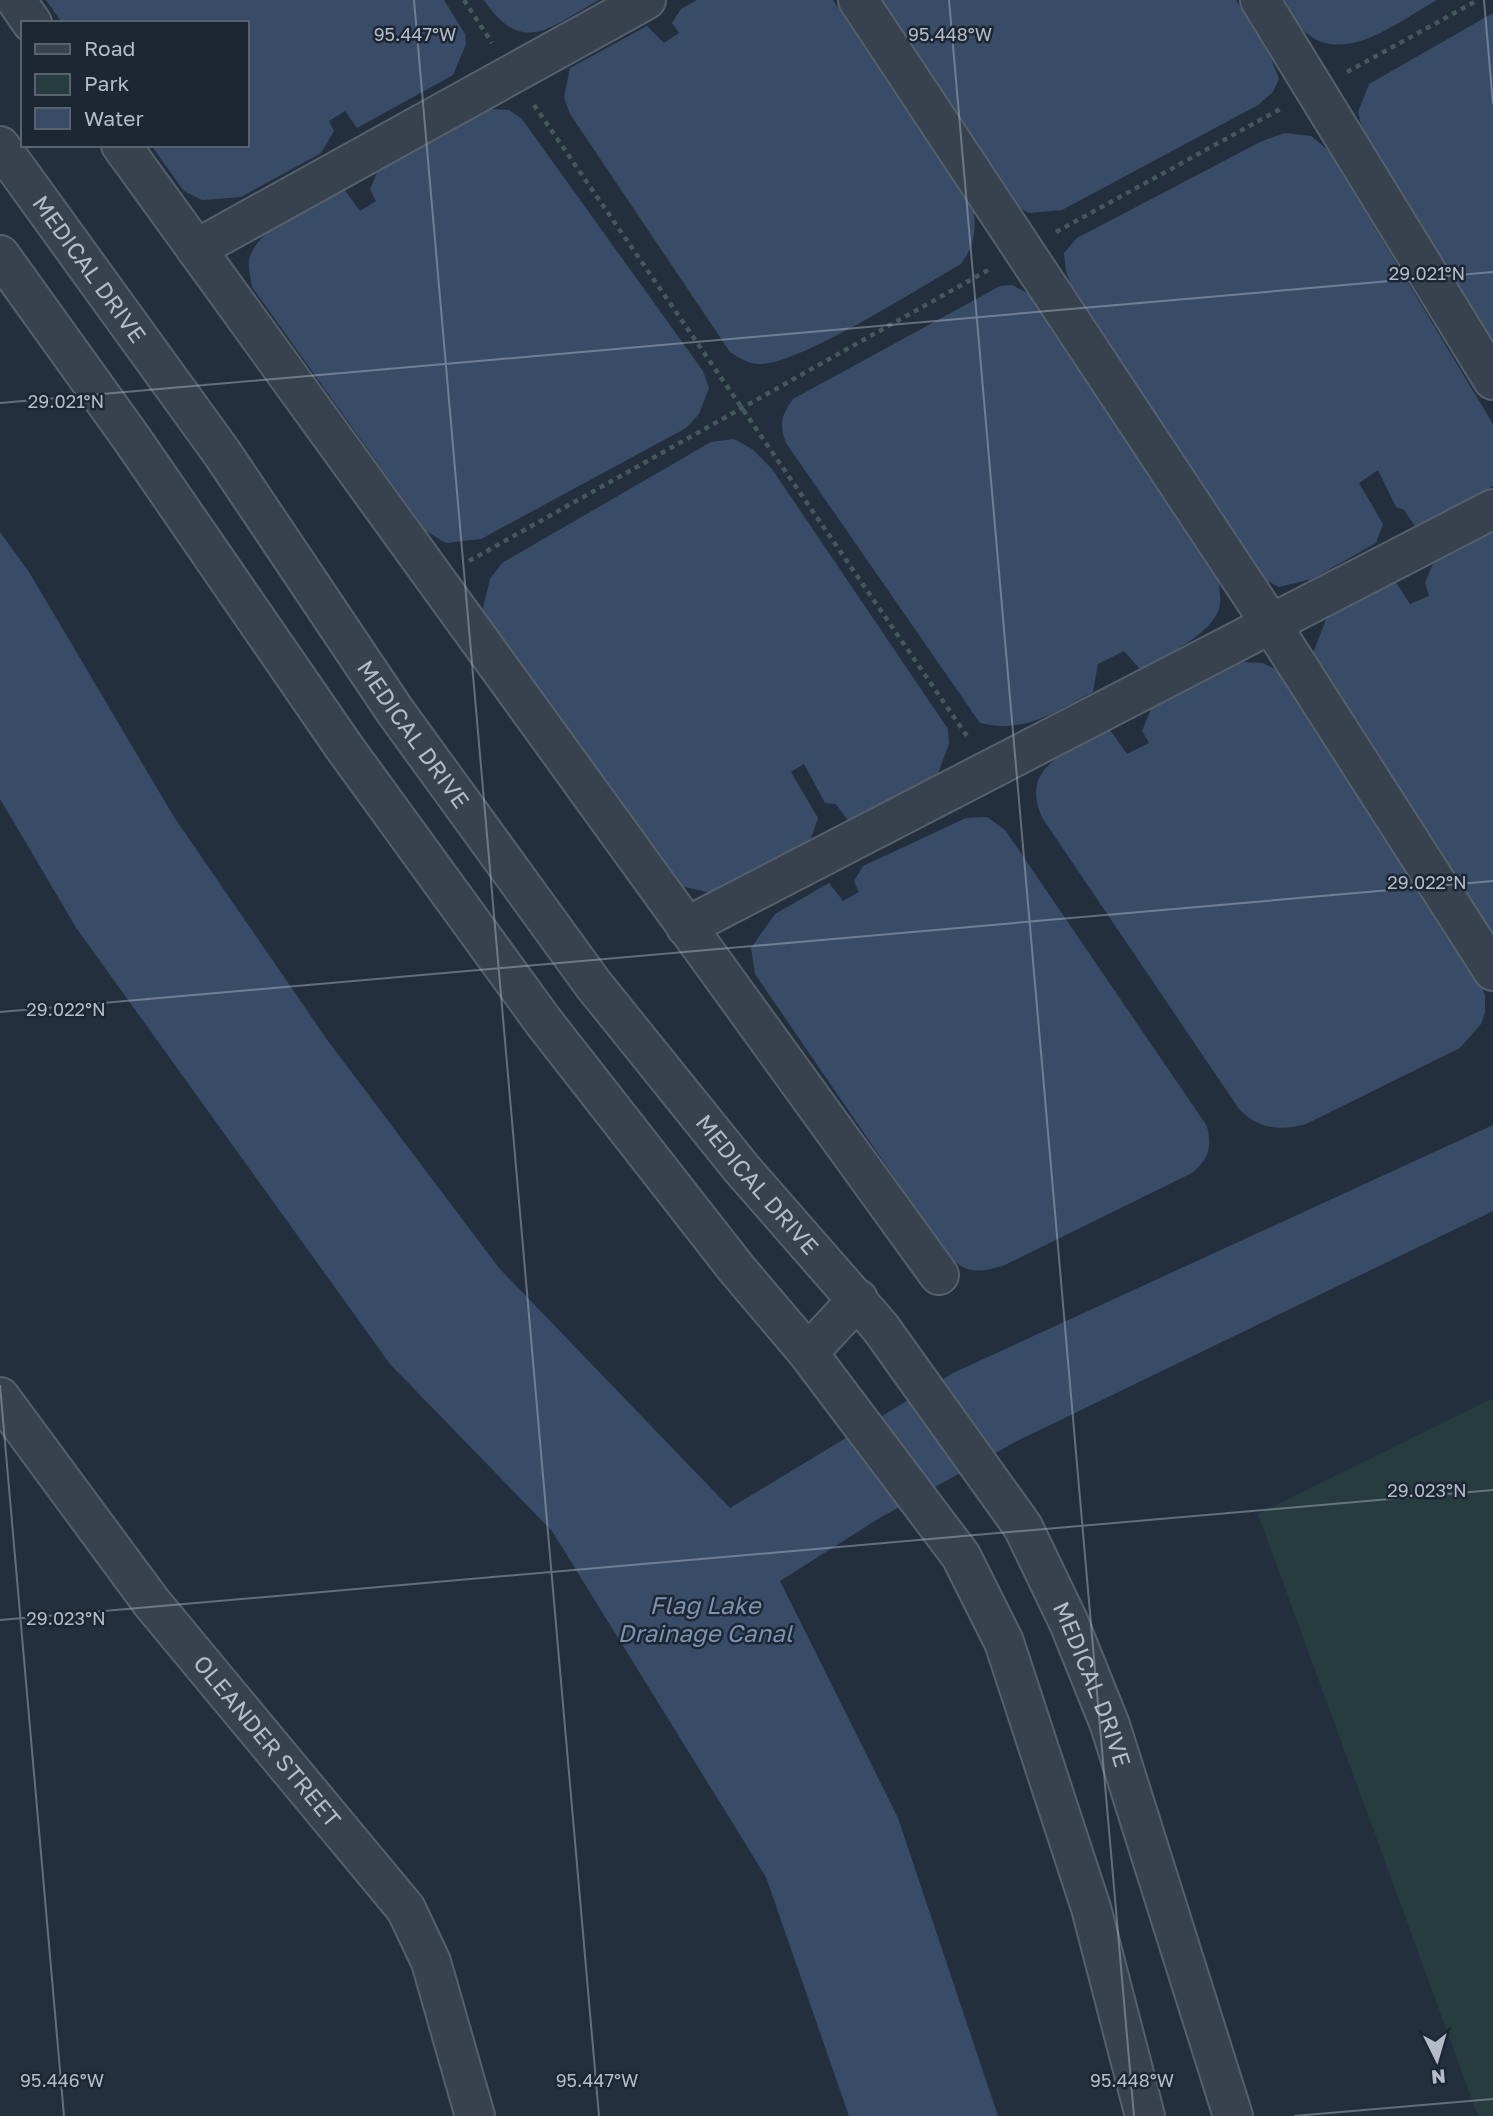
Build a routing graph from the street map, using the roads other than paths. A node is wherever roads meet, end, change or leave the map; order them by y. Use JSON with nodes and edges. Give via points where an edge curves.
{"nodes":[{"id":1,"x":16,"y":0,"type":"edge"},
{"id":2,"x":646,"y":0,"type":"edge"},
{"id":3,"x":858,"y":0,"type":"edge"},
{"id":4,"x":1260,"y":0,"type":"edge"},
{"id":5,"x":31,"y":21,"type":"edge"},
{"id":6,"x":0,"y":146,"type":"edge"},
{"id":7,"x":122,"y":147,"type":"edge"},
{"id":8,"x":196,"y":250,"type":"junction"},
{"id":9,"x":0,"y":255,"type":"edge"},
{"id":10,"x":1493,"y":380,"type":"edge"},
{"id":11,"x":1493,"y":509,"type":"edge"},
{"id":12,"x":1271,"y":624,"type":"junction"},
{"id":13,"x":686,"y":927,"type":"junction"},
{"id":14,"x":1493,"y":971,"type":"edge"},
{"id":15,"x":939,"y":1275,"type":"dead end"},
{"id":16,"x":869,"y":1313,"type":"junction"},
{"id":17,"x":814,"y":1361,"type":"junction"},
{"id":18,"x":0,"y":1397,"type":"edge"},
{"id":19,"x":475,"y":2116,"type":"edge"},
{"id":20,"x":1145,"y":2116,"type":"edge"},
{"id":21,"x":1233,"y":2116,"type":"edge"}],
"edges":[{"from":1,"to":5,"type":"street"},
{"from":2,"to":8,"type":"street"},
{"from":3,"to":12,"type":"street"},
{"from":4,"to":10,"type":"street"},
{"from":6,"to":16,"type":"street","name":"MEDICAL DRIVE","via":[[222,453],[395,710],[593,984],[742,1169]]},
{"from":7,"to":8,"type":"street"},
{"from":8,"to":13,"type":"street"},
{"from":9,"to":17,"type":"street","via":[[344,747],[543,1021]]},
{"from":11,"to":12,"type":"street"},
{"from":12,"to":13,"type":"street"},
{"from":12,"to":14,"type":"street"},
{"from":13,"to":15,"type":"street"},
{"from":16,"to":17,"type":"street"},
{"from":16,"to":21,"type":"street","name":"MEDICAL DRIVE","via":[[1000,1491],[1023,1527],[1069,1623],[1110,1726]]},
{"from":17,"to":20,"type":"street","via":[[945,1531],[1004,1642],[1091,1908]]},
{"from":18,"to":19,"type":"street","name":"OLEANDER STREET","via":[[152,1603],[406,1909],[431,1962]]}]}
